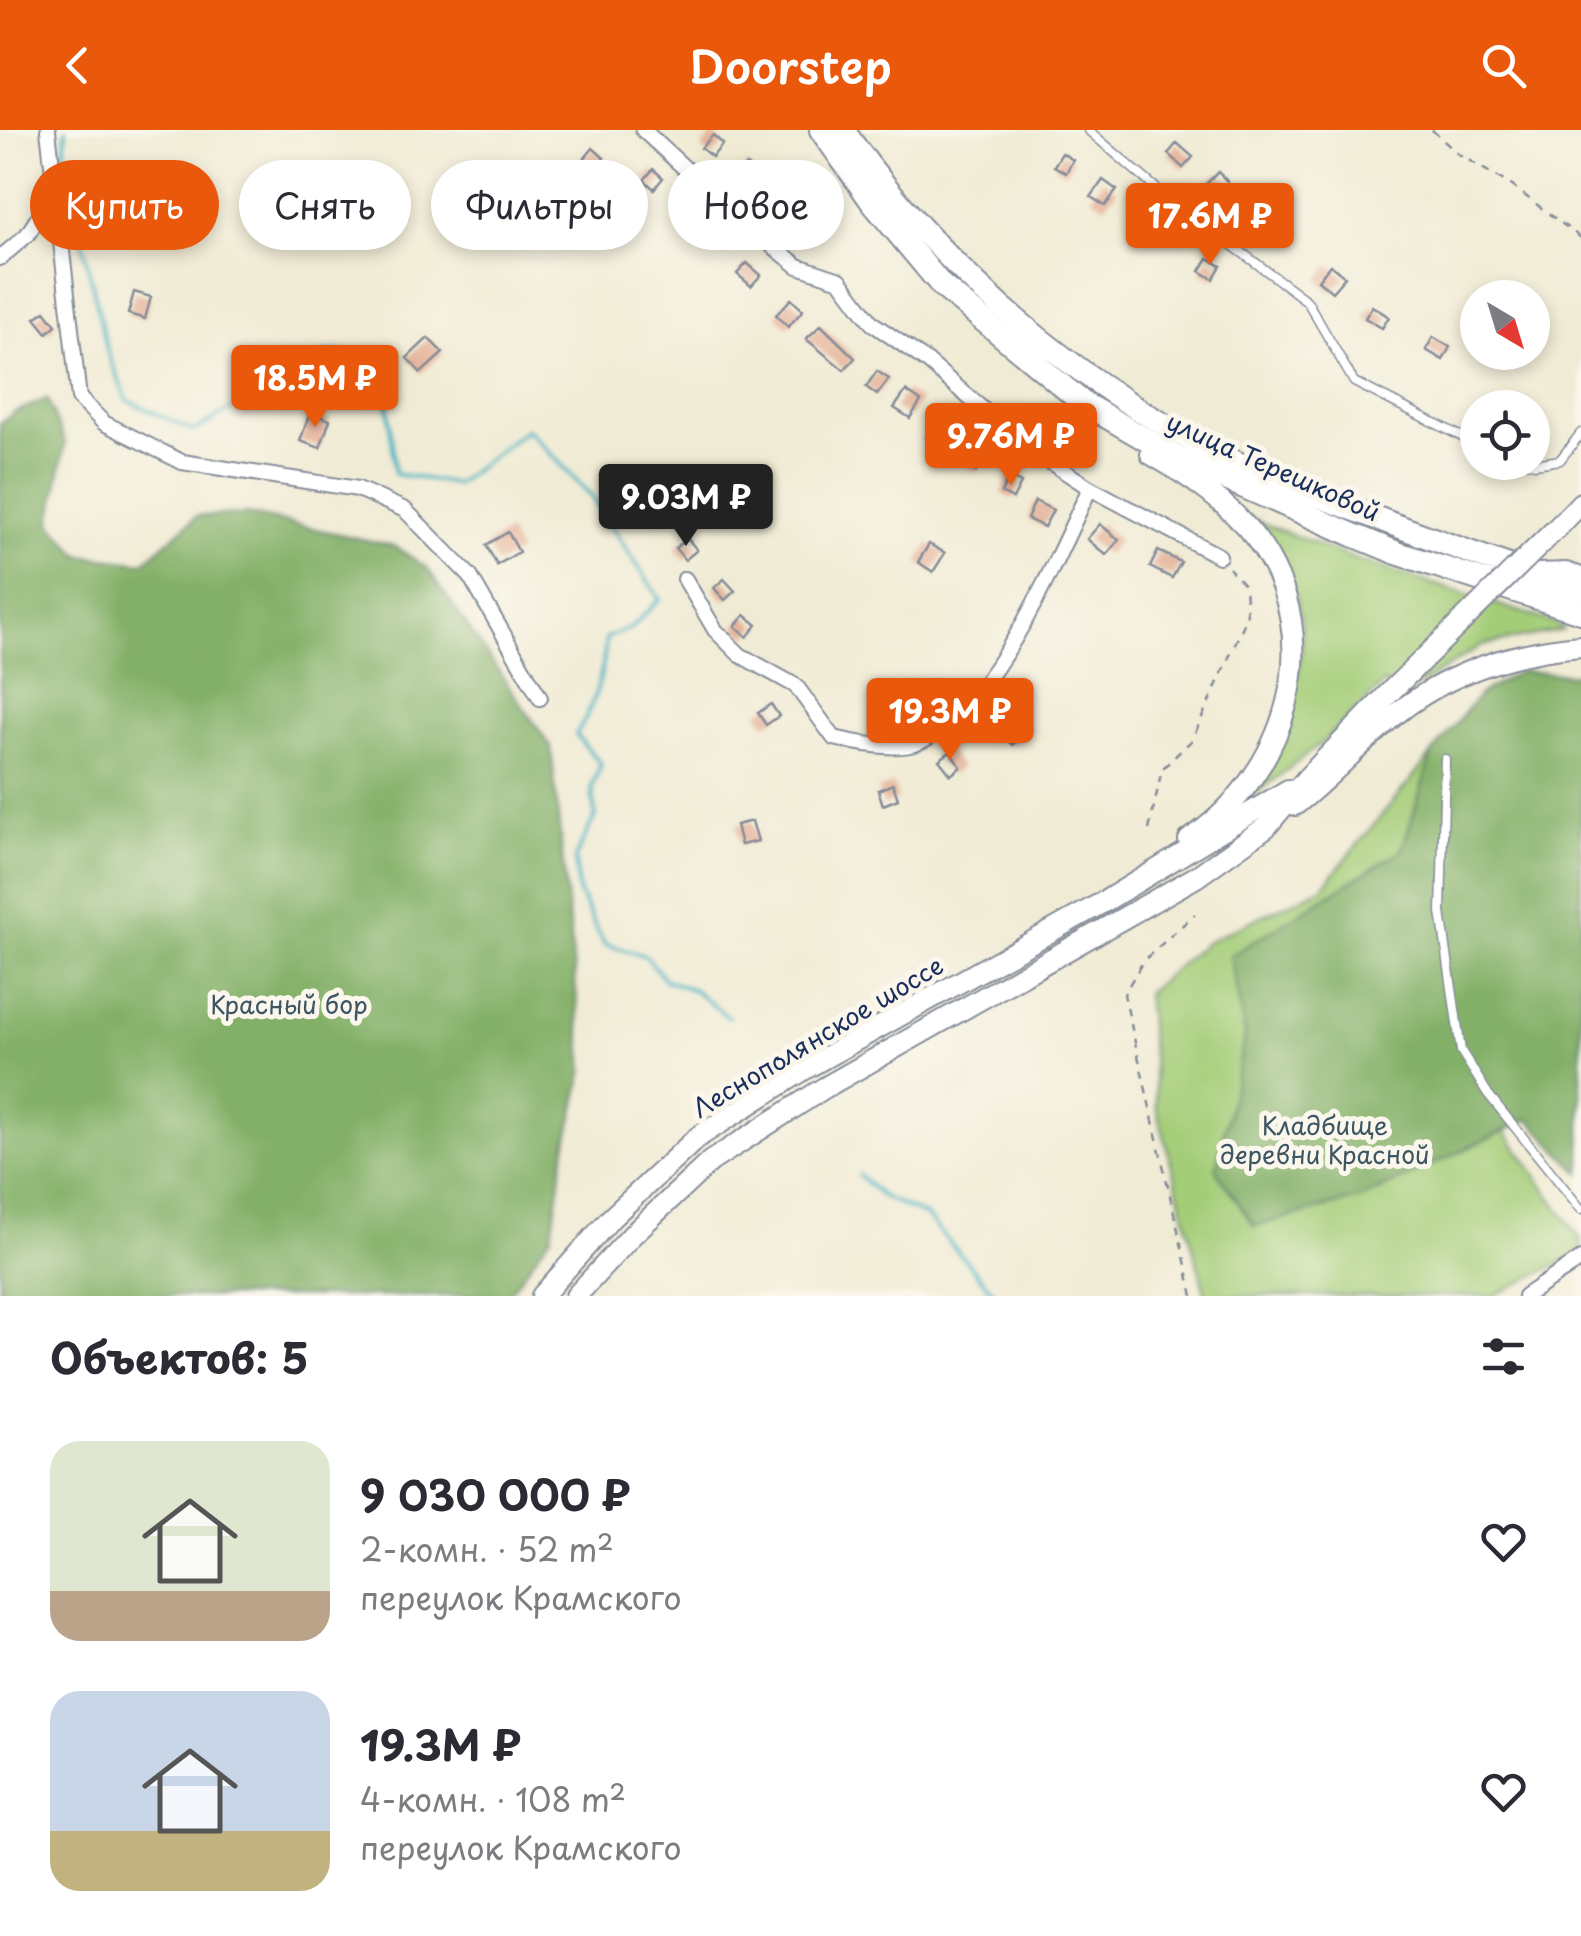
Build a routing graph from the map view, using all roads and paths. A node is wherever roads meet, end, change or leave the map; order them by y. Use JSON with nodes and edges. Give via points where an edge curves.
{"nodes":[{"id":1,"x":48,"y":130,"type":"edge"},
{"id":2,"x":643,"y":130,"type":"edge"},
{"id":3,"x":821,"y":130,"type":"edge"},
{"id":4,"x":843,"y":130,"type":"edge"},
{"id":5,"x":1088,"y":130,"type":"edge"},
{"id":6,"x":1432,"y":130,"type":"edge"},
{"id":7,"x":50,"y":160,"type":"edge"},
{"id":8,"x":30,"y":230,"type":"edge"},
{"id":9,"x":1581,"y":238,"type":"edge"},
{"id":10,"x":60,"y":250,"type":"edge"},
{"id":11,"x":0,"y":258,"type":"edge"},
{"id":12,"x":1083,"y":402,"type":"junction"},
{"id":13,"x":1581,"y":433,"type":"edge"},
{"id":14,"x":1460,"y":436,"type":"edge"},
{"id":15,"x":1550,"y":462,"type":"edge"},
{"id":16,"x":1090,"y":488,"type":"junction"},
{"id":17,"x":1581,"y":503,"type":"edge"},
{"id":18,"x":1219,"y":556,"type":"joint"},
{"id":19,"x":1530,"y":574,"type":"junction"},
{"id":20,"x":1581,"y":578,"type":"edge"},
{"id":21,"x":684,"y":579,"type":"dead end"},
{"id":22,"x":1581,"y":590,"type":"edge"},
{"id":23,"x":1581,"y":612,"type":"edge"},
{"id":24,"x":1581,"y":646,"type":"edge"},
{"id":25,"x":540,"y":698,"type":"dead end"},
{"id":26,"x":1445,"y":760,"type":"dead end"},
{"id":27,"x":1307,"y":778,"type":"junction"},
{"id":28,"x":1266,"y":827,"type":"junction"},
{"id":29,"x":1149,"y":830,"type":"dead end"},
{"id":30,"x":1107,"y":900,"type":"junction"},
{"id":31,"x":1195,"y":914,"type":"dead end"},
{"id":32,"x":1581,"y":1208,"type":"edge"},
{"id":33,"x":1581,"y":1259,"type":"edge"},
{"id":34,"x":542,"y":1296,"type":"edge"},
{"id":35,"x":576,"y":1296,"type":"edge"},
{"id":36,"x":1193,"y":1296,"type":"edge"},
{"id":37,"x":1525,"y":1296,"type":"edge"}],
"edges":[{"from":1,"to":7,"type":"street"},
{"from":2,"to":16,"type":"street","via":[[750,228],[798,266],[840,280],[872,323],[1024,445]]},
{"from":3,"to":12,"type":"main road","name":"улица Терешковой","via":[[942,286]]},
{"from":4,"to":19,"type":"main road","name":"улица Терешковой","via":[[954,264],[1010,316],[1179,434],[1272,479]]},
{"from":5,"to":14,"type":"lane","via":[[1308,301],[1354,382]]},
{"from":6,"to":9,"type":"path"},
{"from":8,"to":11,"type":"street"},
{"from":10,"to":25,"type":"street","via":[[78,398],[104,423],[182,462],[358,489],[406,510],[470,576]]},
{"from":12,"to":23,"type":"main road","name":"улица Терешковой","via":[[1207,472],[1397,554]]},
{"from":12,"to":30,"type":"main road","via":[[1232,511],[1271,562],[1292,626],[1290,699],[1266,755],[1228,808]]},
{"from":13,"to":15,"type":"lane","via":[[1560,460]]},
{"from":16,"to":18,"type":"street"},
{"from":16,"to":21,"type":"street","via":[[988,678],[953,720],[915,744],[834,738],[796,686],[740,656],[715,630]]},
{"from":17,"to":27,"type":"main road","bridge":true},
{"from":18,"to":29,"type":"path","via":[[1245,586],[1247,617],[1192,740],[1162,769]]},
{"from":19,"to":20,"type":"main road"},
{"from":19,"to":22,"type":"main road","name":"улица Терешковой"},
{"from":24,"to":28,"type":"main road","via":[[1478,668],[1428,693]]},
{"from":26,"to":32,"type":"lane","via":[[1441,912],[1461,1050],[1488,1094]]},
{"from":27,"to":28,"type":"main road"},
{"from":27,"to":30,"type":"main road"},
{"from":28,"to":35,"type":"main road","name":"Леснополянское шоссе","via":[[1196,877],[824,1088],[712,1161]]},
{"from":30,"to":34,"type":"main road","name":"Леснополянское шоссе","via":[[808,1067],[698,1137],[611,1218]]},
{"from":31,"to":36,"type":"path","via":[[1143,961],[1124,994]]},
{"from":33,"to":37,"type":"street"}]}
